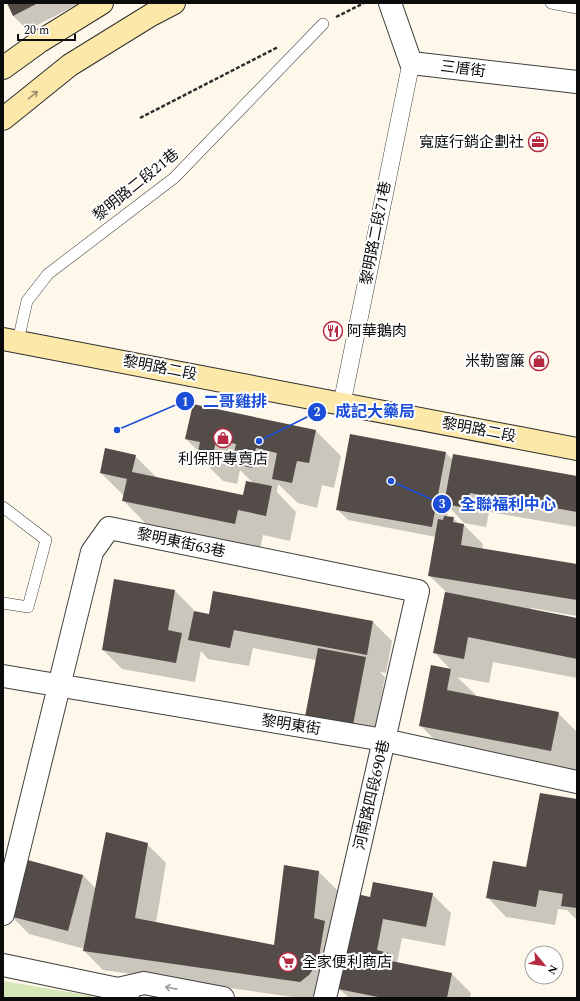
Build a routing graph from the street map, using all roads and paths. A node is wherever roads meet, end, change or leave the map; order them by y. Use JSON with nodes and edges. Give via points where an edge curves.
{"nodes":[{"id":1,"x":102,"y":3,"type":"edge"},
{"id":2,"x":174,"y":3,"type":"edge"},
{"id":3,"x":364,"y":3,"type":"edge"},
{"id":4,"x":390,"y":3,"type":"edge"},
{"id":5,"x":551,"y":3,"type":"edge"},
{"id":6,"x":577,"y":8,"type":"edge"},
{"id":7,"x":323,"y":24,"type":"joint"},
{"id":8,"x":280,"y":46,"type":"dead end"},
{"id":9,"x":411,"y":62,"type":"junction"},
{"id":10,"x":3,"y":68,"type":"edge"},
{"id":11,"x":577,"y":82,"type":"edge"},
{"id":12,"x":140,"y":118,"type":"dead end"},
{"id":13,"x":3,"y":120,"type":"edge"},
{"id":14,"x":11,"y":340,"type":"edge"},
{"id":15,"x":342,"y":403,"type":"junction"},
{"id":16,"x":577,"y":449,"type":"edge"},
{"id":17,"x":3,"y":507,"type":"edge"},
{"id":18,"x":418,"y":591,"type":"joint"},
{"id":19,"x":3,"y":603,"type":"edge"},
{"id":20,"x":3,"y":676,"type":"edge"},
{"id":21,"x":60,"y":686,"type":"junction"},
{"id":22,"x":384,"y":740,"type":"junction"},
{"id":23,"x":577,"y":782,"type":"edge"},
{"id":24,"x":3,"y":914,"type":"edge"},
{"id":25,"x":3,"y":965,"type":"edge"},
{"id":26,"x":142,"y":991,"type":"edge"},
{"id":27,"x":120,"y":995,"type":"edge"},
{"id":28,"x":223,"y":998,"type":"edge"},
{"id":29,"x":326,"y":998,"type":"edge"}],
"edges":[{"from":1,"to":10,"type":"main road"},
{"from":13,"to":2,"type":"main road","one_way":true,"via":[[70,65]]},
{"from":3,"to":7,"type":"path"},
{"from":4,"to":9,"type":"street"},
{"from":5,"to":6,"type":"lane"},
{"from":7,"to":14,"type":"lane","name":"黎明路二段21巷","via":[[174,178],[48,274],[27,301]]},
{"from":8,"to":12,"type":"path"},
{"from":9,"to":11,"type":"street","name":"三厝街"},
{"from":9,"to":15,"type":"street","name":"黎明路二段71巷"},
{"from":14,"to":15,"type":"main road","name":"黎明路二段"},
{"from":15,"to":16,"type":"main road","name":"黎明路二段"},
{"from":17,"to":19,"type":"lane","via":[[46,540],[28,607]]},
{"from":18,"to":21,"type":"street","name":"黎明東街63巷","via":[[109,528],[92,552]]},
{"from":18,"to":22,"type":"street","name":"河南路四段690巷"},
{"from":20,"to":21,"type":"street","name":"黎明東街"},
{"from":21,"to":22,"type":"street","name":"黎明東街"},
{"from":21,"to":24,"type":"street"},
{"from":22,"to":23,"type":"street","name":"黎明東街"},
{"from":22,"to":29,"type":"street","name":"河南路四段690巷"},
{"from":25,"to":27,"type":"street"},
{"from":26,"to":27,"type":"street"},
{"from":28,"to":26,"type":"street","one_way":true}]}
